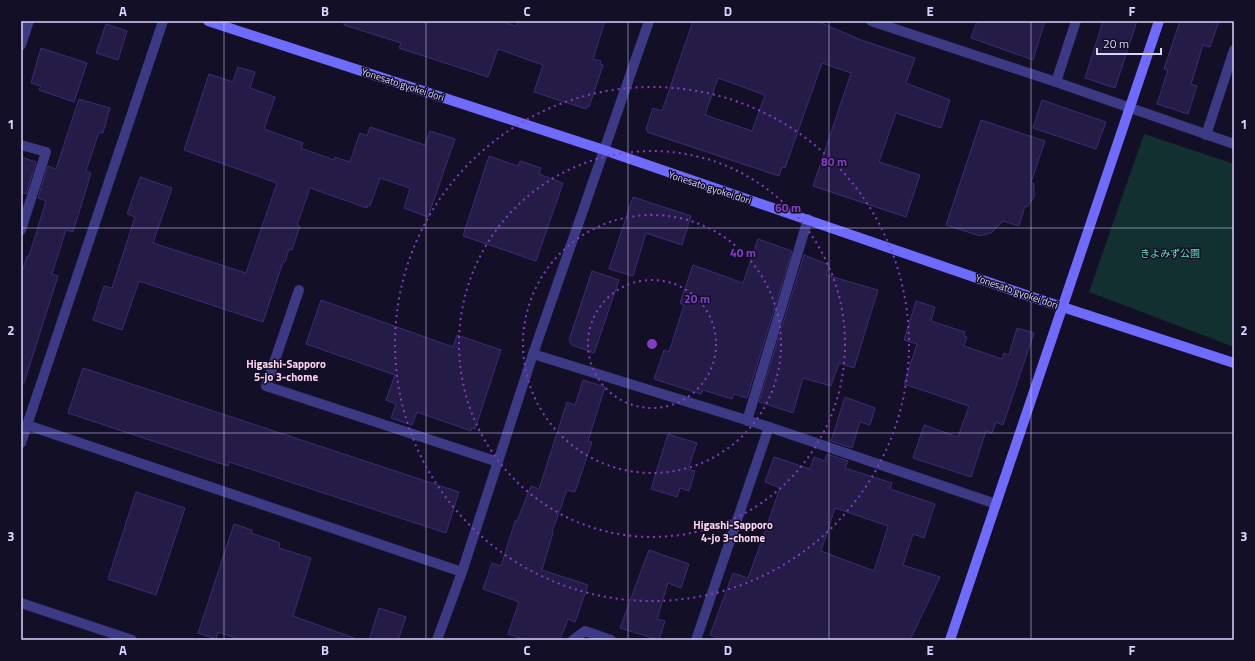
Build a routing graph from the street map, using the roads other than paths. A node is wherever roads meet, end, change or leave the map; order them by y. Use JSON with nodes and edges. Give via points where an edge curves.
{"nodes":[{"id":1,"x":29,"y":21,"type":"edge"},
{"id":2,"x":163,"y":21,"type":"edge"},
{"id":3,"x":208,"y":21,"type":"edge"},
{"id":4,"x":649,"y":21,"type":"edge"},
{"id":5,"x":871,"y":21,"type":"edge"},
{"id":6,"x":1076,"y":21,"type":"edge"},
{"id":7,"x":1159,"y":21,"type":"edge"},
{"id":8,"x":21,"y":45,"type":"edge"},
{"id":9,"x":1234,"y":50,"type":"edge"},
{"id":10,"x":1056,"y":82,"type":"junction"},
{"id":11,"x":1129,"y":108,"type":"junction"},
{"id":12,"x":1206,"y":134,"type":"junction"},
{"id":13,"x":21,"y":144,"type":"edge"},
{"id":14,"x":1234,"y":144,"type":"edge"},
{"id":15,"x":604,"y":150,"type":"junction"},
{"id":16,"x":808,"y":219,"type":"junction"},
{"id":17,"x":21,"y":230,"type":"edge"},
{"id":18,"x":299,"y":290,"type":"dead end"},
{"id":19,"x":1064,"y":307,"type":"junction"},
{"id":20,"x":533,"y":354,"type":"junction"},
{"id":21,"x":1234,"y":363,"type":"edge"},
{"id":22,"x":747,"y":421,"type":"junction"},
{"id":23,"x":27,"y":425,"type":"junction"},
{"id":24,"x":769,"y":427,"type":"junction"},
{"id":25,"x":21,"y":443,"type":"edge"},
{"id":26,"x":498,"y":462,"type":"junction"},
{"id":27,"x":996,"y":504,"type":"junction"},
{"id":28,"x":462,"y":572,"type":"junction"},
{"id":29,"x":21,"y":603,"type":"edge"},
{"id":30,"x":132,"y":640,"type":"edge"},
{"id":31,"x":437,"y":640,"type":"edge"},
{"id":32,"x":573,"y":640,"type":"edge"},
{"id":33,"x":611,"y":640,"type":"edge"},
{"id":34,"x":696,"y":640,"type":"edge"},
{"id":35,"x":950,"y":640,"type":"edge"}],
"edges":[{"from":1,"to":8,"type":"street"},
{"from":2,"to":23,"type":"street"},
{"from":3,"to":15,"type":"street","name":"Yonesato gyokei dori"},
{"from":4,"to":15,"type":"street"},
{"from":5,"to":10,"type":"street"},
{"from":6,"to":10,"type":"street"},
{"from":7,"to":11,"type":"street"},
{"from":9,"to":12,"type":"street"},
{"from":10,"to":11,"type":"street"},
{"from":11,"to":12,"type":"street"},
{"from":11,"to":19,"type":"street"},
{"from":12,"to":14,"type":"street"},
{"from":13,"to":17,"type":"street","via":[[46,152]]},
{"from":15,"to":16,"type":"street","name":"Yonesato gyokei dori"},
{"from":15,"to":20,"type":"street"},
{"from":16,"to":19,"type":"street","name":"Yonesato gyokei dori"},
{"from":16,"to":22,"type":"street"},
{"from":18,"to":26,"type":"street","via":[[266,386]]},
{"from":19,"to":21,"type":"street","name":"Yonesato gyokei dori"},
{"from":19,"to":27,"type":"street"},
{"from":20,"to":22,"type":"street"},
{"from":20,"to":26,"type":"street"},
{"from":22,"to":24,"type":"street"},
{"from":23,"to":25,"type":"street"},
{"from":23,"to":28,"type":"street"},
{"from":24,"to":27,"type":"street"},
{"from":24,"to":34,"type":"street"},
{"from":26,"to":28,"type":"street"},
{"from":27,"to":35,"type":"street"},
{"from":28,"to":31,"type":"street"},
{"from":29,"to":30,"type":"street"},
{"from":32,"to":33,"type":"street","via":[[585,631]]}]}
